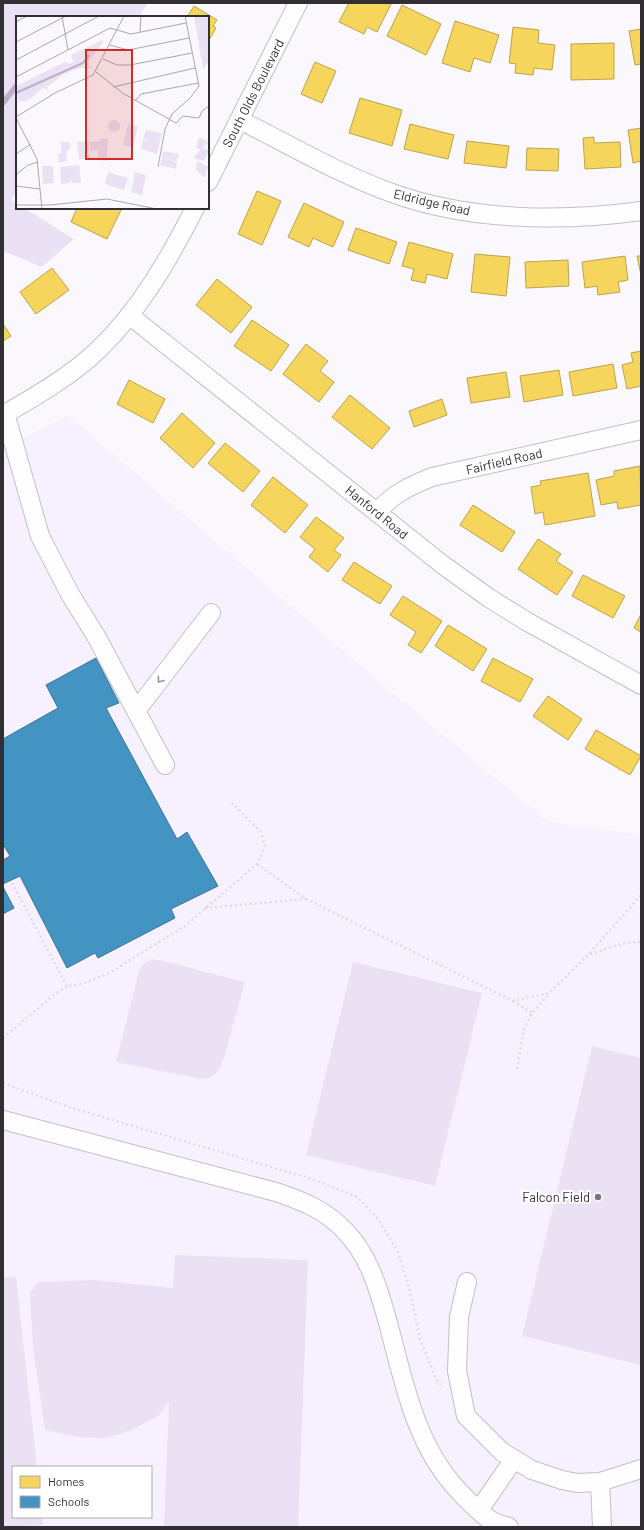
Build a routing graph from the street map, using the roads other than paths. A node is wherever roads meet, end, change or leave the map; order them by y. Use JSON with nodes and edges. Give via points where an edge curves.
{"nodes":[{"id":1,"x":298,"y":3,"type":"edge"},
{"id":2,"x":240,"y":120,"type":"junction"},
{"id":3,"x":209,"y":180,"type":"edge"},
{"id":4,"x":194,"y":209,"type":"edge"},
{"id":5,"x":641,"y":211,"type":"edge"},
{"id":6,"x":129,"y":315,"type":"junction"},
{"id":7,"x":4,"y":414,"type":"edge"},
{"id":8,"x":641,"y":430,"type":"edge"},
{"id":9,"x":377,"y":513,"type":"junction"},
{"id":10,"x":211,"y":613,"type":"dead end"},
{"id":11,"x":641,"y":685,"type":"edge"},
{"id":12,"x":140,"y":706,"type":"junction"},
{"id":13,"x":165,"y":765,"type":"dead end"},
{"id":14,"x":3,"y":1120,"type":"edge"},
{"id":15,"x":468,"y":1282,"type":"dead end"},
{"id":16,"x":514,"y":1459,"type":"junction"},
{"id":17,"x":641,"y":1469,"type":"edge"},
{"id":18,"x":600,"y":1482,"type":"junction"},
{"id":19,"x":479,"y":1510,"type":"junction"},
{"id":20,"x":509,"y":1527,"type":"edge"},
{"id":21,"x":602,"y":1527,"type":"edge"}],
"edges":[{"from":1,"to":2,"type":"street","name":"South Olds Boulevard"},
{"from":2,"to":3,"type":"street","name":"South Olds Boulevard"},
{"from":2,"to":5,"type":"street","name":"Eldridge Road","via":[[344,173],[426,203],[469,212],[525,217],[566,218]]},
{"from":4,"to":6,"type":"street","via":[[154,284]]},
{"from":6,"to":7,"type":"street","via":[[87,360],[40,393]]},
{"from":6,"to":9,"type":"street","name":"Hanford Road"},
{"from":7,"to":12,"type":"street","via":[[40,536],[70,594]]},
{"from":8,"to":9,"type":"street","name":"Fairfield Road","via":[[432,477],[391,498]]},
{"from":9,"to":11,"type":"street","name":"Hanford Road","via":[[489,598]]},
{"from":10,"to":12,"type":"street","one_way":true},
{"from":12,"to":13,"type":"street"},
{"from":14,"to":19,"type":"street","via":[[276,1192],[309,1204],[338,1223],[363,1255],[377,1285],[423,1441],[452,1484]]},
{"from":15,"to":16,"type":"street","via":[[459,1317],[457,1371],[466,1416],[502,1452]]},
{"from":16,"to":18,"type":"street","via":[[532,1470],[562,1480],[577,1483]]},
{"from":16,"to":19,"type":"street"},
{"from":17,"to":18,"type":"street"},
{"from":18,"to":21,"type":"street"},
{"from":19,"to":20,"type":"street","via":[[491,1520]]}]}
